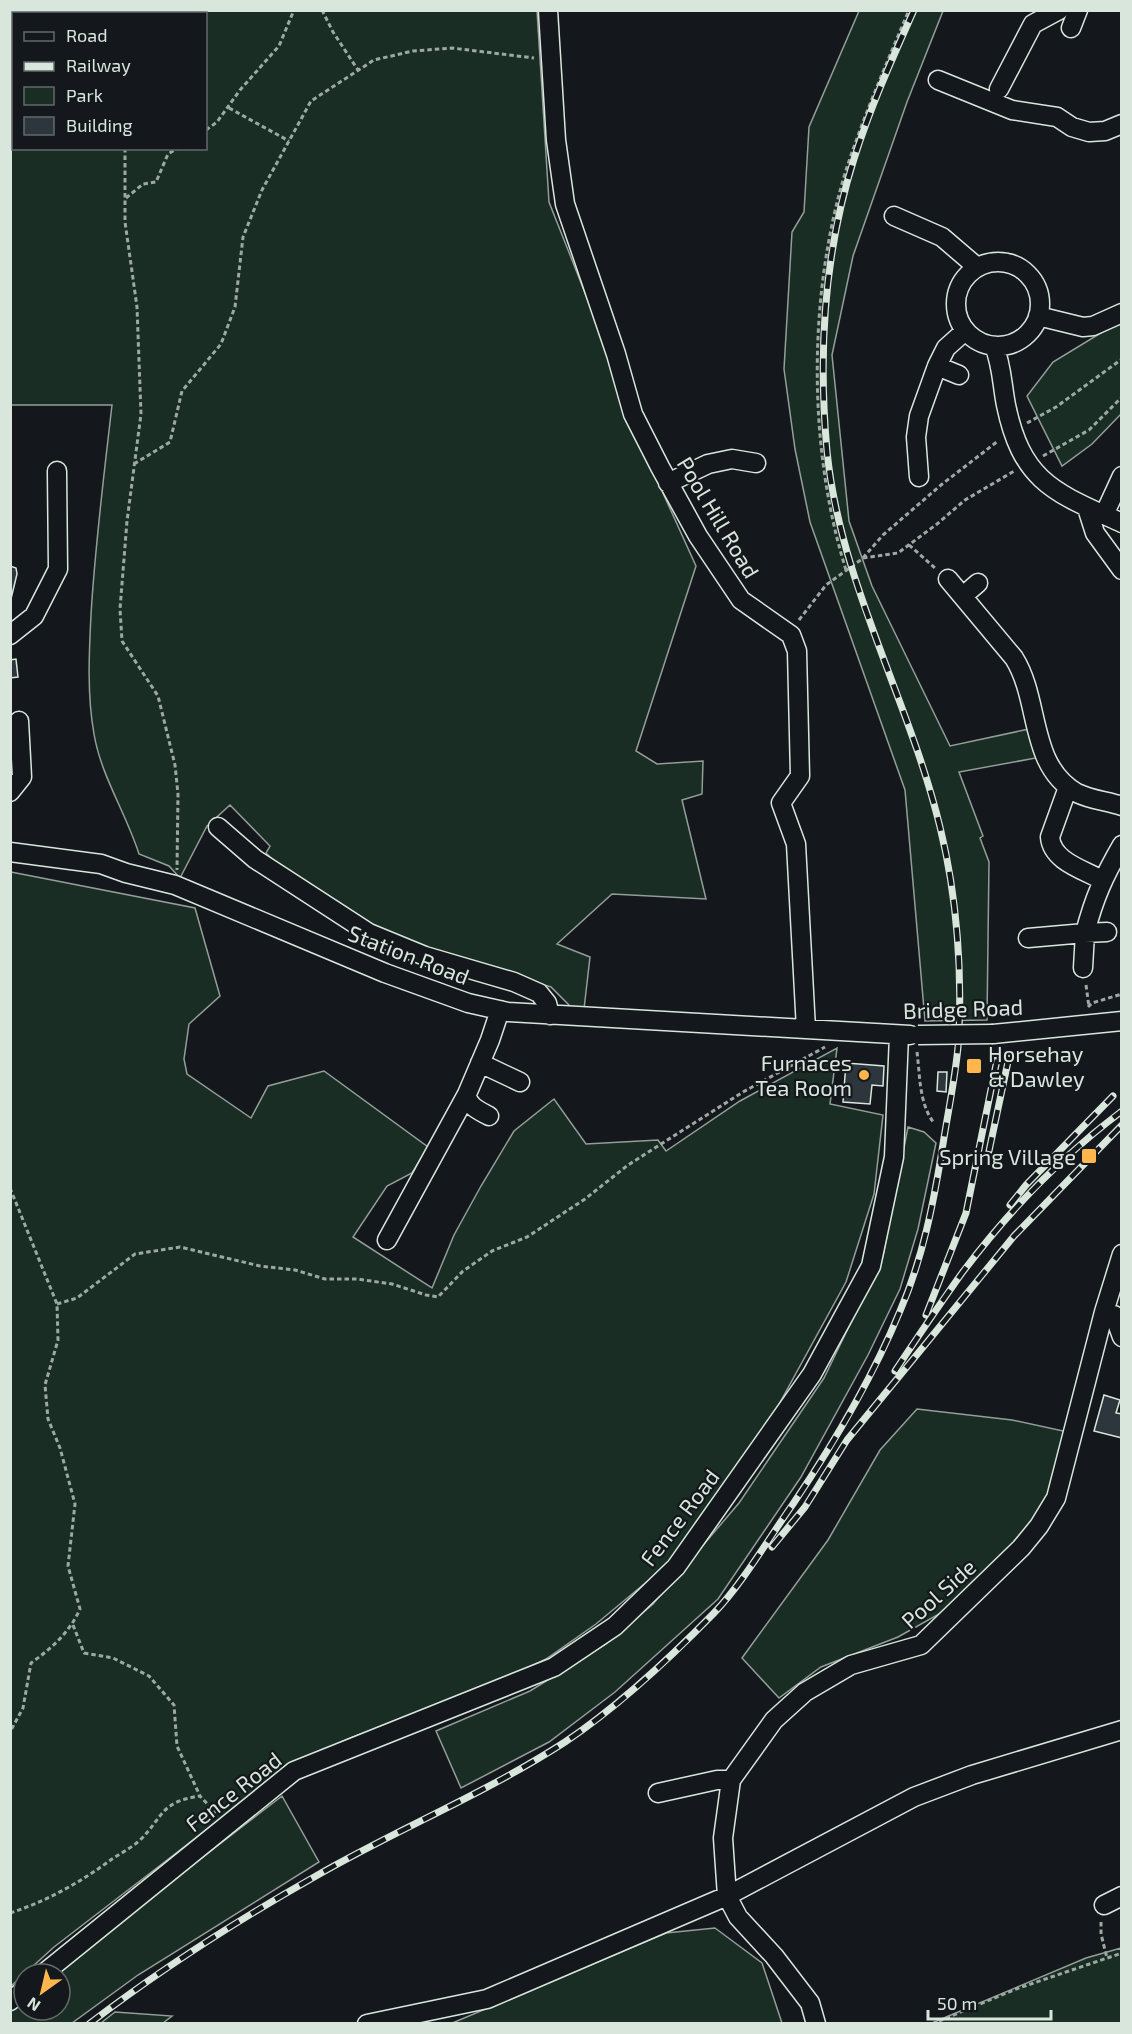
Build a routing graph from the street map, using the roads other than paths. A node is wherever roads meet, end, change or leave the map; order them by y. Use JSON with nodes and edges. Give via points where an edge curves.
{"nodes":[{"id":1,"x":548,"y":10,"type":"edge"},
{"id":2,"x":1071,"y":15,"type":"edge"},
{"id":3,"x":938,"y":80,"type":"dead end"},
{"id":4,"x":999,"y":89,"type":"dead end"},
{"id":5,"x":1122,"y":124,"type":"edge"},
{"id":6,"x":894,"y":216,"type":"dead end"},
{"id":7,"x":977,"y":267,"type":"junction"},
{"id":8,"x":1122,"y":313,"type":"edge"},
{"id":9,"x":1038,"y":316,"type":"junction"},
{"id":10,"x":965,"y":331,"type":"junction"},
{"id":11,"x":994,"y":346,"type":"junction"},
{"id":12,"x":937,"y":366,"type":"junction"},
{"id":13,"x":959,"y":375,"type":"dead end"},
{"id":14,"x":756,"y":463,"type":"dead end"},
{"id":15,"x":57,"y":471,"type":"dead end"},
{"id":16,"x":1122,"y":476,"type":"edge"},
{"id":17,"x":919,"y":477,"type":"dead end"},
{"id":18,"x":668,"y":483,"type":"junction"},
{"id":19,"x":1096,"y":512,"type":"junction"},
{"id":20,"x":1122,"y":523,"type":"edge"},
{"id":21,"x":1122,"y":570,"type":"edge"},
{"id":22,"x":948,"y":579,"type":"road end"},
{"id":23,"x":978,"y":583,"type":"dead end"},
{"id":24,"x":963,"y":596,"type":"junction"},
{"id":25,"x":10,"y":634,"type":"edge"},
{"id":26,"x":19,"y":721,"type":"dead end"},
{"id":27,"x":1068,"y":787,"type":"junction"},
{"id":28,"x":10,"y":792,"type":"edge"},
{"id":29,"x":1122,"y":806,"type":"edge"},
{"id":30,"x":218,"y":827,"type":"dead end"},
{"id":31,"x":10,"y":852,"type":"edge"},
{"id":32,"x":1120,"y":853,"type":"edge"},
{"id":33,"x":1101,"y":880,"type":"junction"},
{"id":34,"x":1107,"y":932,"type":"dead end"},
{"id":35,"x":1085,"y":933,"type":"junction"},
{"id":36,"x":1028,"y":938,"type":"dead end"},
{"id":37,"x":1083,"y":968,"type":"road end"},
{"id":38,"x":500,"y":1011,"type":"junction"},
{"id":39,"x":550,"y":1015,"type":"junction"},
{"id":40,"x":1122,"y":1021,"type":"edge"},
{"id":41,"x":806,"y":1029,"type":"junction"},
{"id":42,"x":899,"y":1035,"type":"junction"},
{"id":43,"x":480,"y":1063,"type":"junction"},
{"id":44,"x":520,"y":1082,"type":"dead end"},
{"id":45,"x":467,"y":1094,"type":"junction"},
{"id":46,"x":489,"y":1116,"type":"dead end"},
{"id":47,"x":387,"y":1240,"type":"dead end"},
{"id":48,"x":1122,"y":1254,"type":"edge"},
{"id":49,"x":1104,"y":1312,"type":"junction"},
{"id":50,"x":1122,"y":1337,"type":"edge"},
{"id":51,"x":1122,"y":1731,"type":"edge"},
{"id":52,"x":731,"y":1780,"type":"junction"},
{"id":53,"x":658,"y":1793,"type":"dead end"},
{"id":54,"x":727,"y":1896,"type":"junction"},
{"id":55,"x":1122,"y":1896,"type":"edge"},
{"id":56,"x":1104,"y":1905,"type":"road end"},
{"id":57,"x":58,"y":1962,"type":"edge"},
{"id":58,"x":367,"y":2024,"type":"edge"},
{"id":59,"x":816,"y":2024,"type":"edge"}],
"edges":[{"from":1,"to":18,"type":"street","name":"Pool Hill Road","via":[[556,140],[565,204],[633,414]]},
{"from":2,"to":4,"type":"street","via":[[1033,24]]},
{"from":3,"to":5,"type":"street","via":[[1012,110],[1057,117],[1089,132]]},
{"from":6,"to":7,"type":"street","via":[[942,237]]},
{"from":7,"to":9,"type":"street","via":[[1005,262],[1022,270],[1038,291]]},
{"from":7,"to":10,"type":"street","via":[[962,281],[956,298],[957,315]]},
{"from":8,"to":9,"type":"street","via":[[1083,327]]},
{"from":9,"to":11,"type":"street","via":[[1031,331],[1018,341]]},
{"from":10,"to":11,"type":"street","via":[[981,343]]},
{"from":10,"to":12,"type":"street","via":[[946,348]]},
{"from":11,"to":19,"type":"street","via":[[1012,431],[1027,464],[1055,491]]},
{"from":12,"to":13,"type":"street"},
{"from":12,"to":17,"type":"street","via":[[919,416]]},
{"from":14,"to":18,"type":"street","via":[[732,459],[708,464]]},
{"from":15,"to":25,"type":"street","via":[[58,569],[34,616]]},
{"from":16,"to":19,"type":"street"},
{"from":18,"to":41,"type":"street","name":"Pool Hill Road","via":[[741,600],[791,635],[797,651],[800,776],[781,803],[796,844]]},
{"from":19,"to":20,"type":"street"},
{"from":19,"to":21,"type":"street","via":[[1095,533]]},
{"from":22,"to":24,"type":"street"},
{"from":23,"to":24,"type":"street"},
{"from":24,"to":27,"type":"street","via":[[1023,673],[1046,759]]},
{"from":26,"to":28,"type":"street","via":[[22,777]]},
{"from":27,"to":29,"type":"street","via":[[1090,798]]},
{"from":27,"to":33,"type":"street","via":[[1050,844],[1058,856]]},
{"from":30,"to":39,"type":"street","via":[[255,859],[369,933],[424,956],[539,993]]},
{"from":31,"to":38,"type":"street","name":"Station Road","via":[[101,864],[175,885],[385,973]]},
{"from":32,"to":33,"type":"street"},
{"from":33,"to":35,"type":"street"},
{"from":34,"to":35,"type":"street"},
{"from":35,"to":36,"type":"street"},
{"from":35,"to":37,"type":"street"},
{"from":38,"to":39,"type":"street","name":"Station Road"},
{"from":38,"to":43,"type":"street"},
{"from":39,"to":41,"type":"street","name":"Station Road"},
{"from":40,"to":42,"type":"street","name":"Bridge Road","bridge":true,"via":[[993,1034]]},
{"from":41,"to":42,"type":"street","name":"Bridge Road"},
{"from":42,"to":57,"type":"street","name":"Fence Road","via":[[894,1157],[871,1266],[812,1374],[676,1568],[615,1626],[554,1667],[294,1771]]},
{"from":43,"to":44,"type":"street"},
{"from":43,"to":45,"type":"street"},
{"from":45,"to":46,"type":"street","via":[[474,1108]]},
{"from":45,"to":47,"type":"street"},
{"from":48,"to":49,"type":"street","name":"Pool Side"},
{"from":49,"to":50,"type":"street","via":[[1114,1315]]},
{"from":49,"to":52,"type":"street","name":"Pool Side","via":[[1056,1498],[1039,1526],[921,1645],[851,1665],[805,1692],[774,1720]]},
{"from":51,"to":54,"type":"street","via":[[914,1797]]},
{"from":52,"to":53,"type":"street"},
{"from":52,"to":54,"type":"street","name":"Pool Side","via":[[723,1838]]},
{"from":54,"to":58,"type":"street","via":[[487,1999]]},
{"from":54,"to":59,"type":"street","via":[[738,1917],[810,2002]]},
{"from":55,"to":56,"type":"street"}]}
